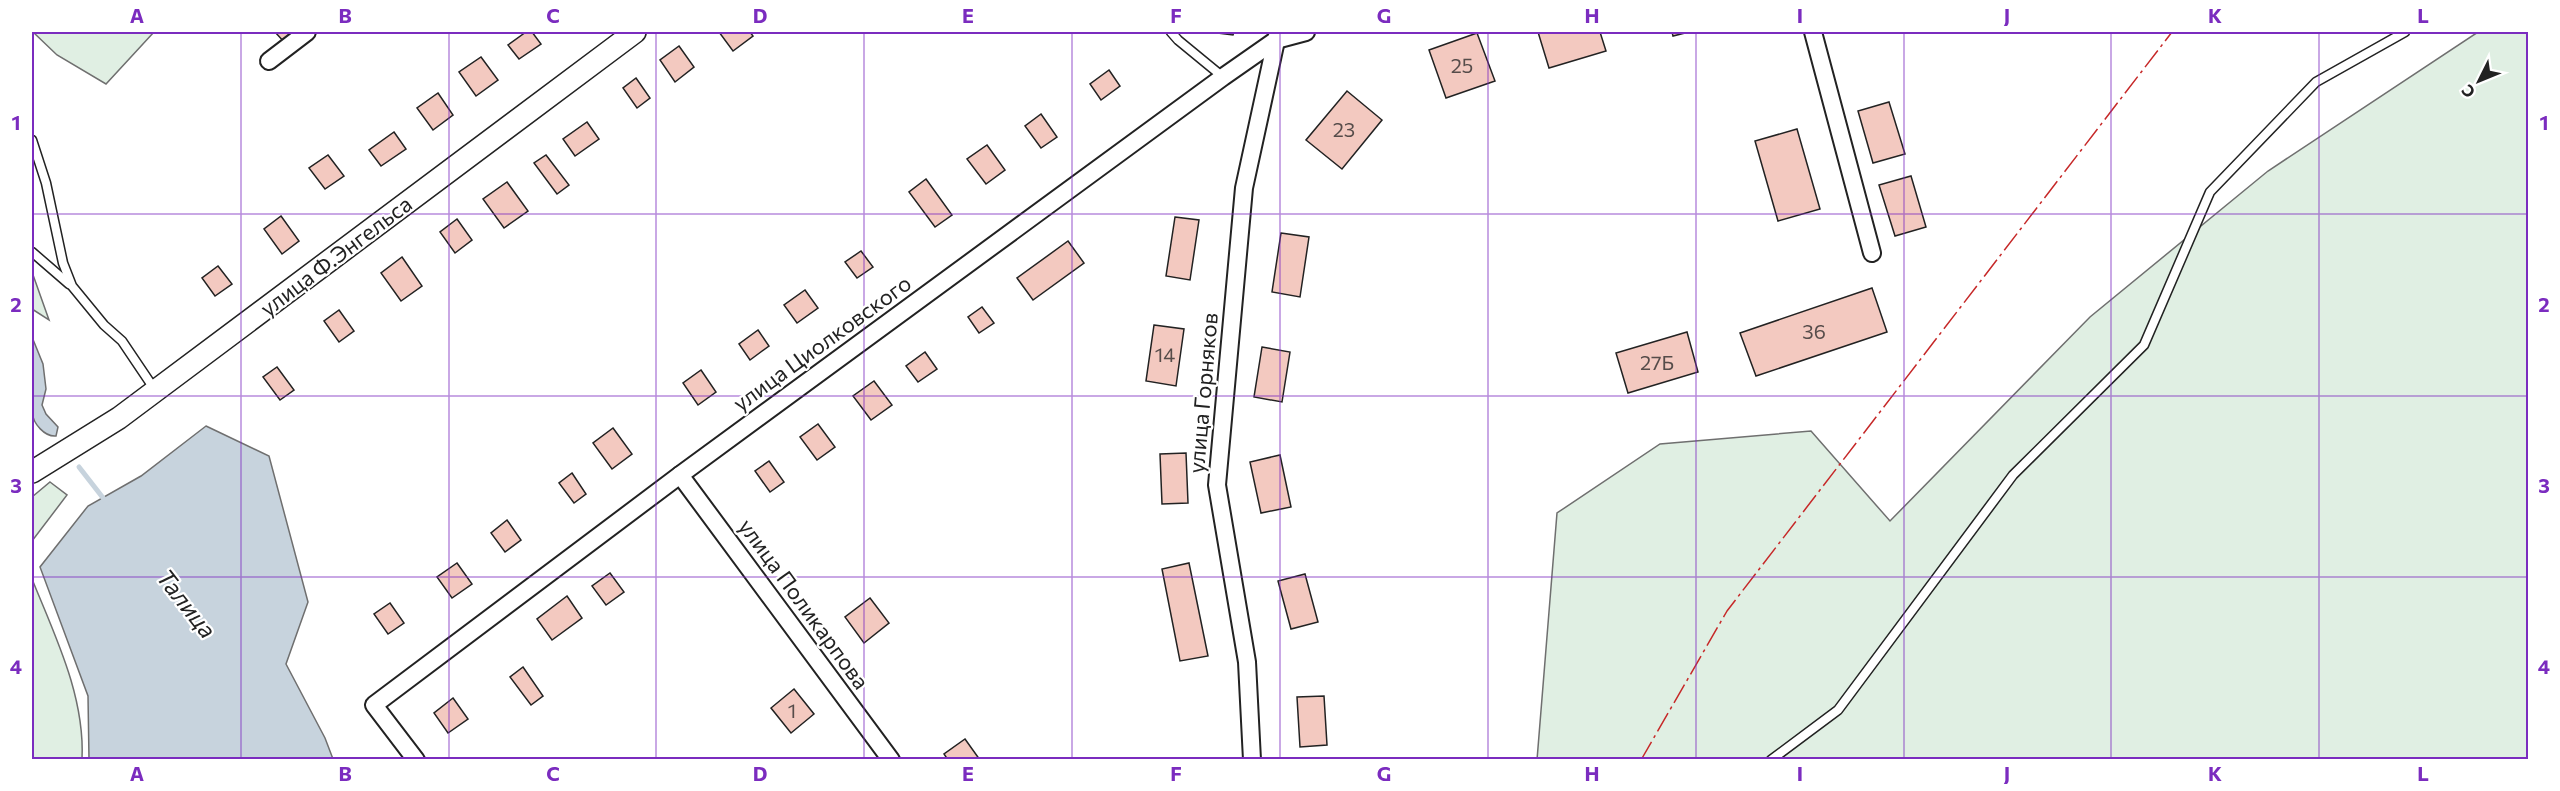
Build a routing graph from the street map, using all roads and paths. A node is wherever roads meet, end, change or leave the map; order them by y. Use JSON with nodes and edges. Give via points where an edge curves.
{"nodes":[{"id":1,"x":307,"y":32,"type":"edge"},
{"id":2,"x":635,"y":32,"type":"edge"},
{"id":3,"x":1171,"y":32,"type":"edge"},
{"id":4,"x":1306,"y":32,"type":"edge"},
{"id":5,"x":1813,"y":32,"type":"edge"},
{"id":6,"x":2405,"y":32,"type":"edge"},
{"id":7,"x":1276,"y":35,"type":"edge"},
{"id":8,"x":269,"y":62,"type":"dead end"},
{"id":9,"x":1223,"y":77,"type":"junction"},
{"id":10,"x":32,"y":140,"type":"edge"},
{"id":11,"x":32,"y":252,"type":"edge"},
{"id":12,"x":1872,"y":253,"type":"dead end"},
{"id":13,"x":72,"y":286,"type":"junction"},
{"id":14,"x":156,"y":391,"type":"junction"},
{"id":15,"x":32,"y":472,"type":"edge"},
{"id":16,"x":680,"y":474,"type":"junction"},
{"id":17,"x":416,"y":759,"type":"edge"},
{"id":18,"x":891,"y":759,"type":"edge"},
{"id":19,"x":1252,"y":759,"type":"edge"},
{"id":20,"x":1771,"y":759,"type":"edge"}],
"edges":[{"from":1,"to":8,"type":"street"},
{"from":2,"to":14,"type":"street","name":"улица Ф.Энгельса"},
{"from":3,"to":9,"type":"lane"},
{"from":4,"to":7,"type":"street","name":"улица Циолковского"},
{"from":5,"to":12,"type":"street"},
{"from":6,"to":20,"type":"lane","via":[[2316,82],[2210,192],[2144,345],[2013,475],[1838,710]]},
{"from":7,"to":9,"type":"street","name":"улица Циолковского"},
{"from":7,"to":19,"type":"street","name":"улица Горняков","via":[[1244,188],[1217,484],[1247,662]]},
{"from":9,"to":16,"type":"street","name":"улица Циолковского"},
{"from":10,"to":13,"type":"lane"},
{"from":11,"to":13,"type":"lane"},
{"from":13,"to":14,"type":"lane","via":[[122,341]]},
{"from":14,"to":15,"type":"street","name":"улица Ф.Энгельса"},
{"from":16,"to":17,"type":"street","name":"улица Циолковского","via":[[374,705]]},
{"from":16,"to":18,"type":"street","name":"улица Поликарпова"}]}
